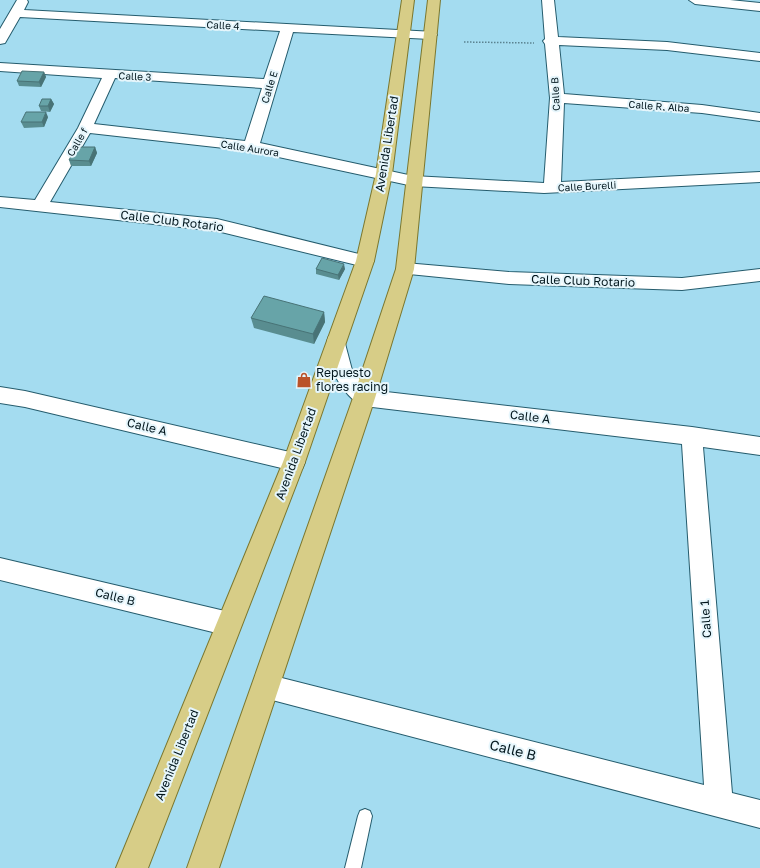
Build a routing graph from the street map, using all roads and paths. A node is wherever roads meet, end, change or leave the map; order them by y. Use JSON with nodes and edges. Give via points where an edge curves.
{"nodes":[{"id":1,"x":23,"y":0,"type":"edge"},
{"id":2,"x":408,"y":0,"type":"edge"},
{"id":3,"x":434,"y":0,"type":"edge"},
{"id":4,"x":548,"y":0,"type":"edge"},
{"id":5,"x":695,"y":0,"type":"edge"},
{"id":6,"x":760,"y":7,"type":"edge"},
{"id":7,"x":16,"y":13,"type":"junction"},
{"id":8,"x":287,"y":29,"type":"junction"},
{"id":9,"x":404,"y":34,"type":"junction"},
{"id":10,"x":430,"y":35,"type":"junction"},
{"id":11,"x":0,"y":40,"type":"edge"},
{"id":12,"x":464,"y":42,"type":"dead end"},
{"id":13,"x":550,"y":42,"type":"junction"},
{"id":14,"x":760,"y":57,"type":"edge"},
{"id":15,"x":0,"y":67,"type":"edge"},
{"id":16,"x":110,"y":75,"type":"junction"},
{"id":17,"x":270,"y":84,"type":"junction"},
{"id":18,"x":557,"y":98,"type":"junction"},
{"id":19,"x":760,"y":117,"type":"edge"},
{"id":20,"x":85,"y":128,"type":"junction"},
{"id":21,"x":250,"y":146,"type":"junction"},
{"id":22,"x":384,"y":174,"type":"junction"},
{"id":23,"x":760,"y":177,"type":"edge"},
{"id":24,"x":414,"y":181,"type":"junction"},
{"id":25,"x":553,"y":187,"type":"junction"},
{"id":26,"x":0,"y":202,"type":"edge"},
{"id":27,"x":39,"y":207,"type":"junction"},
{"id":28,"x":365,"y":261,"type":"junction"},
{"id":29,"x":405,"y":269,"type":"junction"},
{"id":30,"x":760,"y":276,"type":"edge"},
{"id":31,"x":336,"y":341,"type":"junction"},
{"id":32,"x":0,"y":395,"type":"edge"},
{"id":33,"x":364,"y":398,"type":"junction"},
{"id":34,"x":692,"y":436,"type":"junction"},
{"id":35,"x":760,"y":446,"type":"edge"},
{"id":36,"x":294,"y":462,"type":"junction"},
{"id":37,"x":0,"y":569,"type":"edge"},
{"id":38,"x":229,"y":624,"type":"junction"},
{"id":39,"x":266,"y":687,"type":"junction"},
{"id":40,"x":719,"y":802,"type":"junction"},
{"id":41,"x":760,"y":814,"type":"edge"},
{"id":42,"x":365,"y":816,"type":"dead end"},
{"id":43,"x":132,"y":868,"type":"edge"},
{"id":44,"x":203,"y":868,"type":"edge"},
{"id":45,"x":353,"y":868,"type":"edge"}],
"edges":[{"from":1,"to":7,"type":"street"},
{"from":2,"to":9,"type":"main road","name":"Avenida Libertad"},
{"from":3,"to":10,"type":"main road"},
{"from":4,"to":13,"type":"street","name":"Calle B"},
{"from":5,"to":6,"type":"street"},
{"from":7,"to":8,"type":"street","name":"Calle 4"},
{"from":7,"to":11,"type":"street"},
{"from":8,"to":9,"type":"street","name":"Calle 4"},
{"from":8,"to":17,"type":"street","name":"Calle E"},
{"from":9,"to":10,"type":"street","name":"Calle 4"},
{"from":9,"to":22,"type":"main road","name":"Avenida Libertad"},
{"from":10,"to":24,"type":"main road"},
{"from":12,"to":13,"type":"path"},
{"from":13,"to":14,"type":"street","via":[[667,46]]},
{"from":13,"to":18,"type":"street","name":"Calle B"},
{"from":15,"to":16,"type":"street","name":"Calle 3"},
{"from":16,"to":17,"type":"street","name":"Calle 3"},
{"from":16,"to":20,"type":"street","name":"Calle f"},
{"from":17,"to":21,"type":"street","name":"Calle E"},
{"from":18,"to":19,"type":"street","name":"Calle R. Alba","via":[[702,109]]},
{"from":18,"to":25,"type":"street","name":"Calle B"},
{"from":20,"to":21,"type":"street","name":"Calle Aurora"},
{"from":20,"to":27,"type":"street","name":"Calle f"},
{"from":21,"to":22,"type":"street","name":"Calle Aurora"},
{"from":22,"to":24,"type":"street","name":"Calle Aurora"},
{"from":22,"to":28,"type":"main road","name":"Avenida Libertad"},
{"from":23,"to":25,"type":"street","name":"Calle Burelli"},
{"from":24,"to":25,"type":"street","name":"Calle Burelli"},
{"from":24,"to":29,"type":"main road"},
{"from":26,"to":27,"type":"street","name":"Calle Club Rotario"},
{"from":27,"to":28,"type":"street","name":"Calle Club Rotario","via":[[217,225]]},
{"from":28,"to":31,"type":"main road","name":"Avenida Libertad"},
{"from":29,"to":30,"type":"street","name":"Calle Club Rotario","via":[[509,278],[682,284]]},
{"from":29,"to":33,"type":"main road"},
{"from":31,"to":33,"type":"street","via":[[342,371]]},
{"from":31,"to":36,"type":"main road","name":"Avenida Libertad"},
{"from":32,"to":36,"type":"street","name":"Calle A"},
{"from":33,"to":34,"type":"street","name":"Calle A"},
{"from":33,"to":39,"type":"main road"},
{"from":34,"to":35,"type":"street","name":"Calle A"},
{"from":34,"to":40,"type":"street","name":"Calle 1"},
{"from":36,"to":38,"type":"main road","name":"Avenida Libertad"},
{"from":37,"to":38,"type":"street","name":"Calle B"},
{"from":38,"to":43,"type":"main road","name":"Avenida Libertad"},
{"from":39,"to":40,"type":"street","name":"Calle B"},
{"from":39,"to":44,"type":"main road"},
{"from":40,"to":41,"type":"street","name":"Calle B"},
{"from":42,"to":45,"type":"lane"}]}
